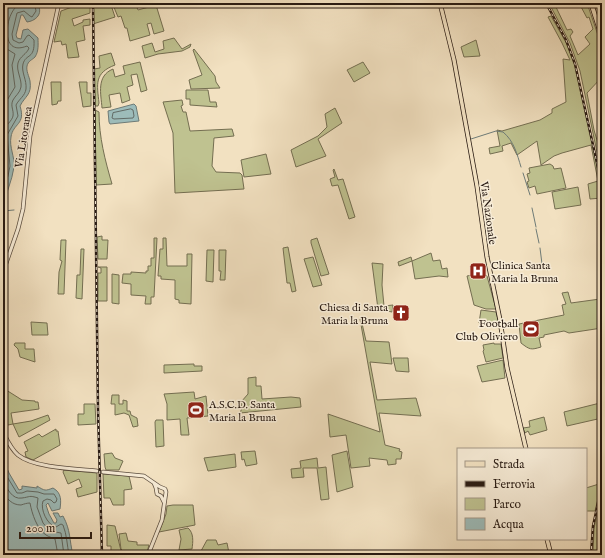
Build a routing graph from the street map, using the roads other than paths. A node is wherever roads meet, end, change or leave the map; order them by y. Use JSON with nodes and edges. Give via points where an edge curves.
{"nodes":[{"id":1,"x":59,"y":3,"type":"edge"},
{"id":2,"x":440,"y":3,"type":"edge"},
{"id":3,"x":591,"y":3,"type":"edge"},
{"id":4,"x":596,"y":3,"type":"edge"},
{"id":5,"x":602,"y":22,"type":"edge"},
{"id":6,"x":602,"y":37,"type":"edge"},
{"id":7,"x":3,"y":272,"type":"edge"},
{"id":8,"x":3,"y":432,"type":"edge"},
{"id":9,"x":526,"y":448,"type":"edge"},
{"id":10,"x":96,"y":471,"type":"dead end"},
{"id":11,"x":103,"y":472,"type":"dead end"},
{"id":12,"x":151,"y":480,"type":"junction"},
{"id":13,"x":160,"y":487,"type":"junction"},
{"id":14,"x":157,"y":490,"type":"junction"},
{"id":15,"x":163,"y":496,"type":"junction"},
{"id":16,"x":547,"y":540,"type":"edge"},
{"id":17,"x":148,"y":555,"type":"edge"},
{"id":18,"x":551,"y":555,"type":"edge"}],
"edges":[{"from":1,"to":7,"type":"street","name":"Via Litoranea","via":[[30,136],[23,209]]},
{"from":2,"to":9,"type":"main road","name":"Via Nazionale","via":[[454,62],[477,186],[507,368]]},
{"from":3,"to":6,"type":"highway"},
{"from":4,"to":5,"type":"highway"},
{"from":8,"to":10,"type":"street","via":[[11,447],[24,459]]},
{"from":11,"to":12,"type":"street","via":[[140,476]]},
{"from":12,"to":13,"type":"street"},
{"from":12,"to":14,"type":"street"},
{"from":13,"to":14,"type":"street"},
{"from":13,"to":15,"type":"street","via":[[166,492]]},
{"from":14,"to":15,"type":"street","via":[[158,495]]},
{"from":15,"to":17,"type":"street","via":[[162,520]]},
{"from":16,"to":18,"type":"main road"}]}
